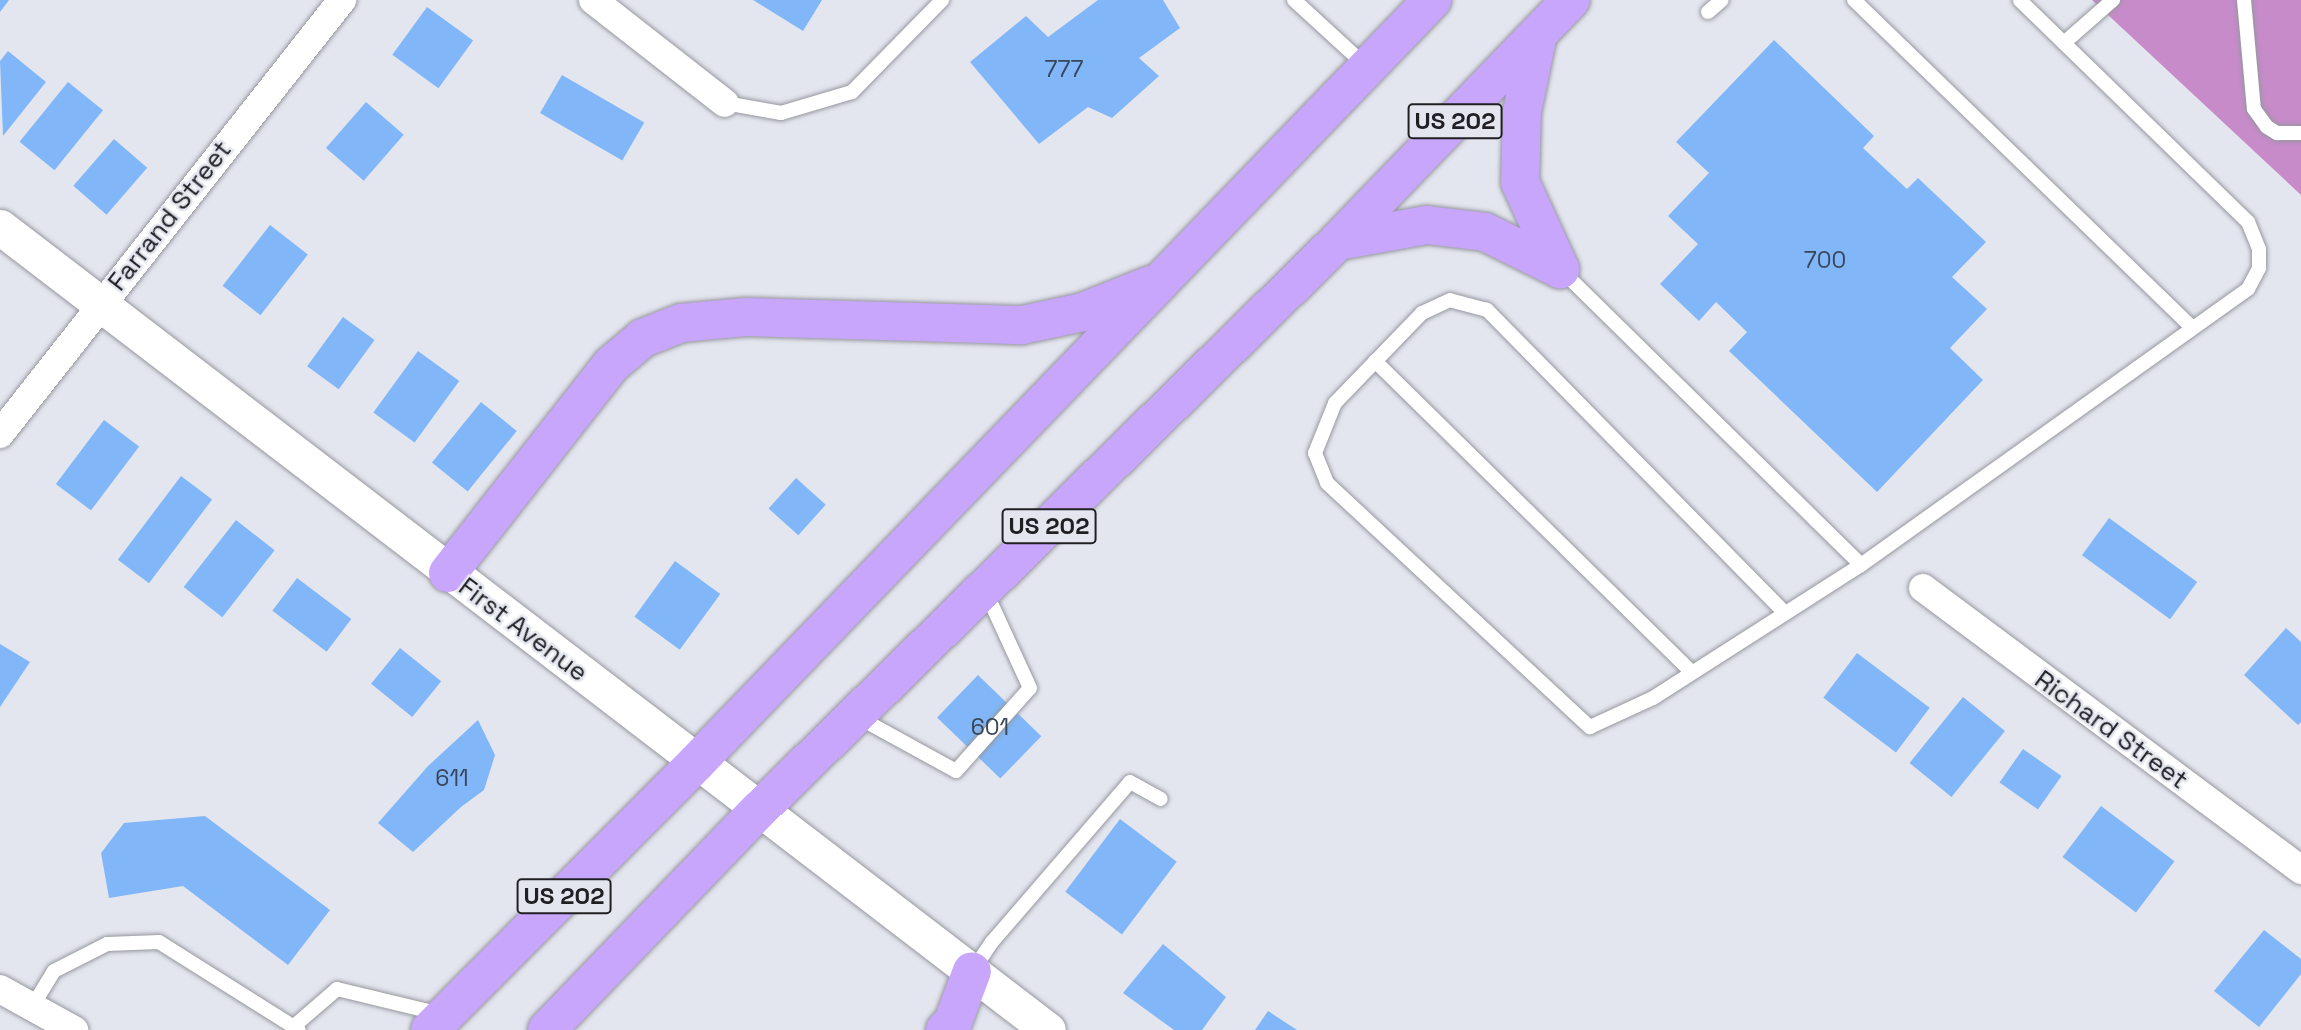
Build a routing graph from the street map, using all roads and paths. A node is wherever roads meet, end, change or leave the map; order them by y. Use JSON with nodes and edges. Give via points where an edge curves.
{"nodes":[{"id":1,"x":342,"y":0,"type":"edge"},
{"id":2,"x":593,"y":0,"type":"edge"},
{"id":3,"x":942,"y":0,"type":"edge"},
{"id":4,"x":1294,"y":0,"type":"edge"},
{"id":5,"x":1432,"y":0,"type":"edge"},
{"id":6,"x":1571,"y":0,"type":"edge"},
{"id":7,"x":1722,"y":0,"type":"edge"},
{"id":8,"x":1854,"y":0,"type":"edge"},
{"id":9,"x":2020,"y":0,"type":"edge"},
{"id":10,"x":2113,"y":0,"type":"edge"},
{"id":11,"x":2244,"y":0,"type":"edge"},
{"id":12,"x":1708,"y":12,"type":"dead end"},
{"id":13,"x":1538,"y":34,"type":"junction"},
{"id":14,"x":2065,"y":43,"type":"junction"},
{"id":15,"x":1369,"y":68,"type":"junction"},
{"id":16,"x":725,"y":103,"type":"joint"},
{"id":17,"x":2301,"y":133,"type":"edge"},
{"id":18,"x":0,"y":227,"type":"edge"},
{"id":19,"x":1338,"y":242,"type":"junction"},
{"id":20,"x":1560,"y":269,"type":"junction"},
{"id":21,"x":1163,"y":280,"type":"junction"},
{"id":22,"x":101,"y":303,"type":"junction"},
{"id":23,"x":2191,"y":327,"type":"junction"},
{"id":24,"x":1376,"y":361,"type":"junction"},
{"id":25,"x":0,"y":434,"type":"edge"},
{"id":26,"x":1861,"y":565,"type":"junction"},
{"id":27,"x":448,"y":573,"type":"junction"},
{"id":28,"x":1923,"y":588,"type":"dead end"},
{"id":29,"x":985,"y":589,"type":"junction"},
{"id":30,"x":1784,"y":611,"type":"junction"},
{"id":31,"x":1690,"y":671,"type":"junction"},
{"id":32,"x":855,"y":715,"type":"junction"},
{"id":33,"x":697,"y":762,"type":"junction"},
{"id":34,"x":1161,"y":799,"type":"dead end"},
{"id":35,"x":759,"y":810,"type":"junction"},
{"id":36,"x":2301,"y":870,"type":"edge"},
{"id":37,"x":972,"y":971,"type":"junction"},
{"id":38,"x":0,"y":989,"type":"edge"},
{"id":39,"x":32,"y":1007,"type":"junction"},
{"id":40,"x":438,"y":1023,"type":"edge"},
{"id":41,"x":296,"y":1028,"type":"edge"},
{"id":42,"x":74,"y":1030,"type":"edge"},
{"id":43,"x":547,"y":1030,"type":"edge"},
{"id":44,"x":945,"y":1030,"type":"edge"},
{"id":45,"x":1048,"y":1030,"type":"edge"}],
"edges":[{"from":1,"to":22,"type":"street","name":"Farrand Street"},
{"from":2,"to":16,"type":"street"},
{"from":3,"to":16,"type":"lane","via":[[852,93],[781,113]]},
{"from":4,"to":15,"type":"lane"},
{"from":5,"to":15,"type":"highway","number":"US 202"},
{"from":6,"to":13,"type":"highway","number":"US 202"},
{"from":7,"to":12,"type":"lane"},
{"from":8,"to":23,"type":"lane"},
{"from":9,"to":14,"type":"lane"},
{"from":10,"to":14,"type":"lane"},
{"from":11,"to":17,"type":"lane","via":[[2254,109],[2277,133]]},
{"from":13,"to":19,"type":"highway","number":"US 202"},
{"from":13,"to":20,"type":"highway","via":[[1522,112],[1520,182]]},
{"from":14,"to":23,"type":"lane","via":[[2248,222],[2259,249],[2259,268],[2248,289]]},
{"from":15,"to":21,"type":"highway","number":"US 202"},
{"from":18,"to":22,"type":"street","name":"First Avenue"},
{"from":19,"to":20,"type":"highway","via":[[1427,225],[1485,232]]},
{"from":19,"to":29,"type":"highway","number":"US 202"},
{"from":20,"to":26,"type":"lane"},
{"from":21,"to":27,"type":"highway","via":[[1083,313],[1022,325],[746,317],[681,323],[643,338],[611,365]]},
{"from":21,"to":33,"type":"highway","number":"US 202"},
{"from":22,"to":25,"type":"street","name":"Farrand Street"},
{"from":22,"to":27,"type":"street","name":"First Avenue"},
{"from":23,"to":26,"type":"lane"},
{"from":24,"to":30,"type":"lane","via":[[1423,313],[1450,300],[1487,310]]},
{"from":24,"to":31,"type":"lane"},
{"from":24,"to":31,"type":"lane","via":[[1335,403],[1315,453],[1327,483],[1590,727],[1653,698]]},
{"from":26,"to":30,"type":"lane"},
{"from":27,"to":33,"type":"street","name":"First Avenue"},
{"from":28,"to":36,"type":"street","name":"Richard Street"},
{"from":29,"to":32,"type":"highway","number":"US 202"},
{"from":29,"to":32,"type":"lane","via":[[1030,688],[956,771]]},
{"from":30,"to":31,"type":"lane"},
{"from":32,"to":35,"type":"highway","number":"US 202"},
{"from":33,"to":35,"type":"street","name":"First Avenue"},
{"from":33,"to":40,"type":"highway","number":"US 202"},
{"from":34,"to":37,"type":"lane","via":[[1130,782]]},
{"from":35,"to":37,"type":"street","name":"First Avenue"},
{"from":35,"to":43,"type":"highway","number":"US 202"},
{"from":37,"to":44,"type":"highway","via":[[953,1022]]},
{"from":37,"to":45,"type":"street","name":"First Avenue"},
{"from":38,"to":39,"type":"street"},
{"from":39,"to":41,"type":"lane","via":[[54,971],[107,944],[159,942]]},
{"from":39,"to":42,"type":"street"},
{"from":40,"to":41,"type":"lane","via":[[337,989]]}]}
